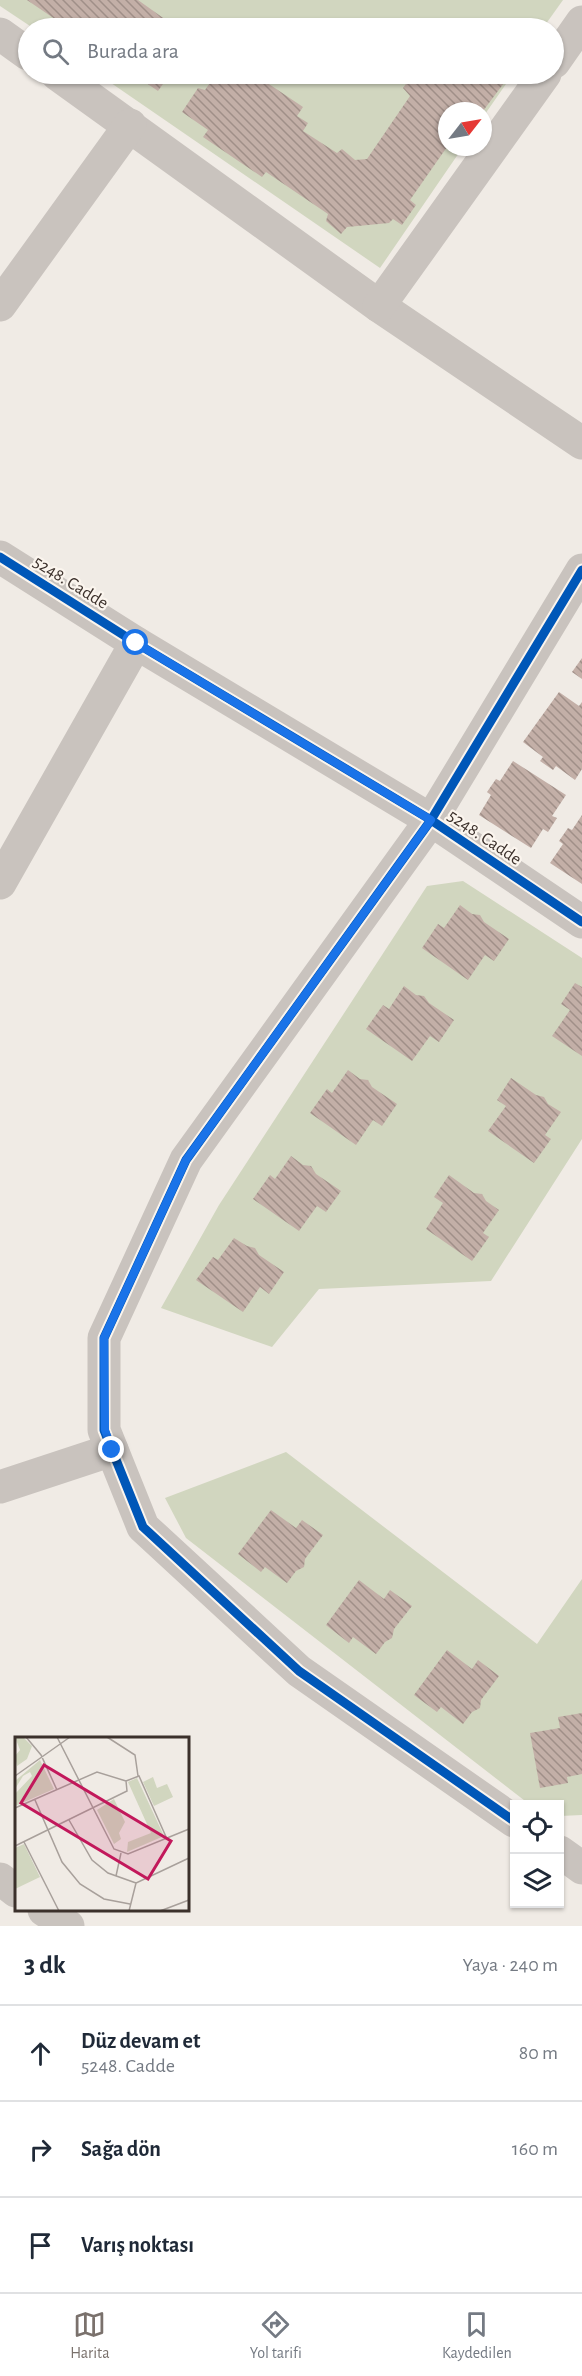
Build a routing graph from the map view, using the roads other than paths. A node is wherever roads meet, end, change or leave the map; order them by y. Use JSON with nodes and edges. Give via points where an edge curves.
{"nodes":[{"id":1,"x":582,"y":22,"type":"edge"},
{"id":2,"x":0,"y":34,"type":"edge"},
{"id":3,"x":18,"y":47,"type":"edge"},
{"id":4,"x":564,"y":48,"type":"edge"},
{"id":5,"x":71,"y":84,"type":"edge"},
{"id":6,"x":538,"y":84,"type":"edge"},
{"id":7,"x":130,"y":125,"type":"junction"},
{"id":8,"x":0,"y":305,"type":"edge"},
{"id":9,"x":379,"y":306,"type":"junction"},
{"id":10,"x":582,"y":443,"type":"edge"},
{"id":11,"x":0,"y":557,"type":"edge"},
{"id":12,"x":582,"y":570,"type":"edge"},
{"id":13,"x":136,"y":643,"type":"junction"},
{"id":14,"x":431,"y":820,"type":"junction"},
{"id":15,"x":0,"y":883,"type":"edge"},
{"id":16,"x":582,"y":922,"type":"edge"},
{"id":17,"x":112,"y":1450,"type":"junction"},
{"id":18,"x":0,"y":1487,"type":"edge"},
{"id":19,"x":510,"y":1818,"type":"edge"},
{"id":20,"x":0,"y":1879,"type":"edge"},
{"id":21,"x":15,"y":1890,"type":"edge"},
{"id":22,"x":46,"y":1911,"type":"edge"},
{"id":23,"x":68,"y":1926,"type":"edge"}],
"edges":[{"from":1,"to":4,"type":"street"},
{"from":2,"to":3,"type":"street"},
{"from":5,"to":7,"type":"street"},
{"from":6,"to":9,"type":"street"},
{"from":7,"to":8,"type":"street"},
{"from":7,"to":9,"type":"street"},
{"from":9,"to":10,"type":"street"},
{"from":11,"to":13,"type":"street","name":"5248. Cadde"},
{"from":12,"to":14,"type":"street"},
{"from":13,"to":14,"type":"street","name":"5248. Cadde"},
{"from":13,"to":15,"type":"street"},
{"from":14,"to":16,"type":"street","name":"5248. Cadde"},
{"from":14,"to":17,"type":"street","via":[[186,1160],[104,1338],[105,1430]]},
{"from":17,"to":18,"type":"street"},
{"from":17,"to":19,"type":"street","via":[[143,1527],[160,1543],[299,1671]]},
{"from":20,"to":21,"type":"street"},
{"from":22,"to":23,"type":"street"}]}
